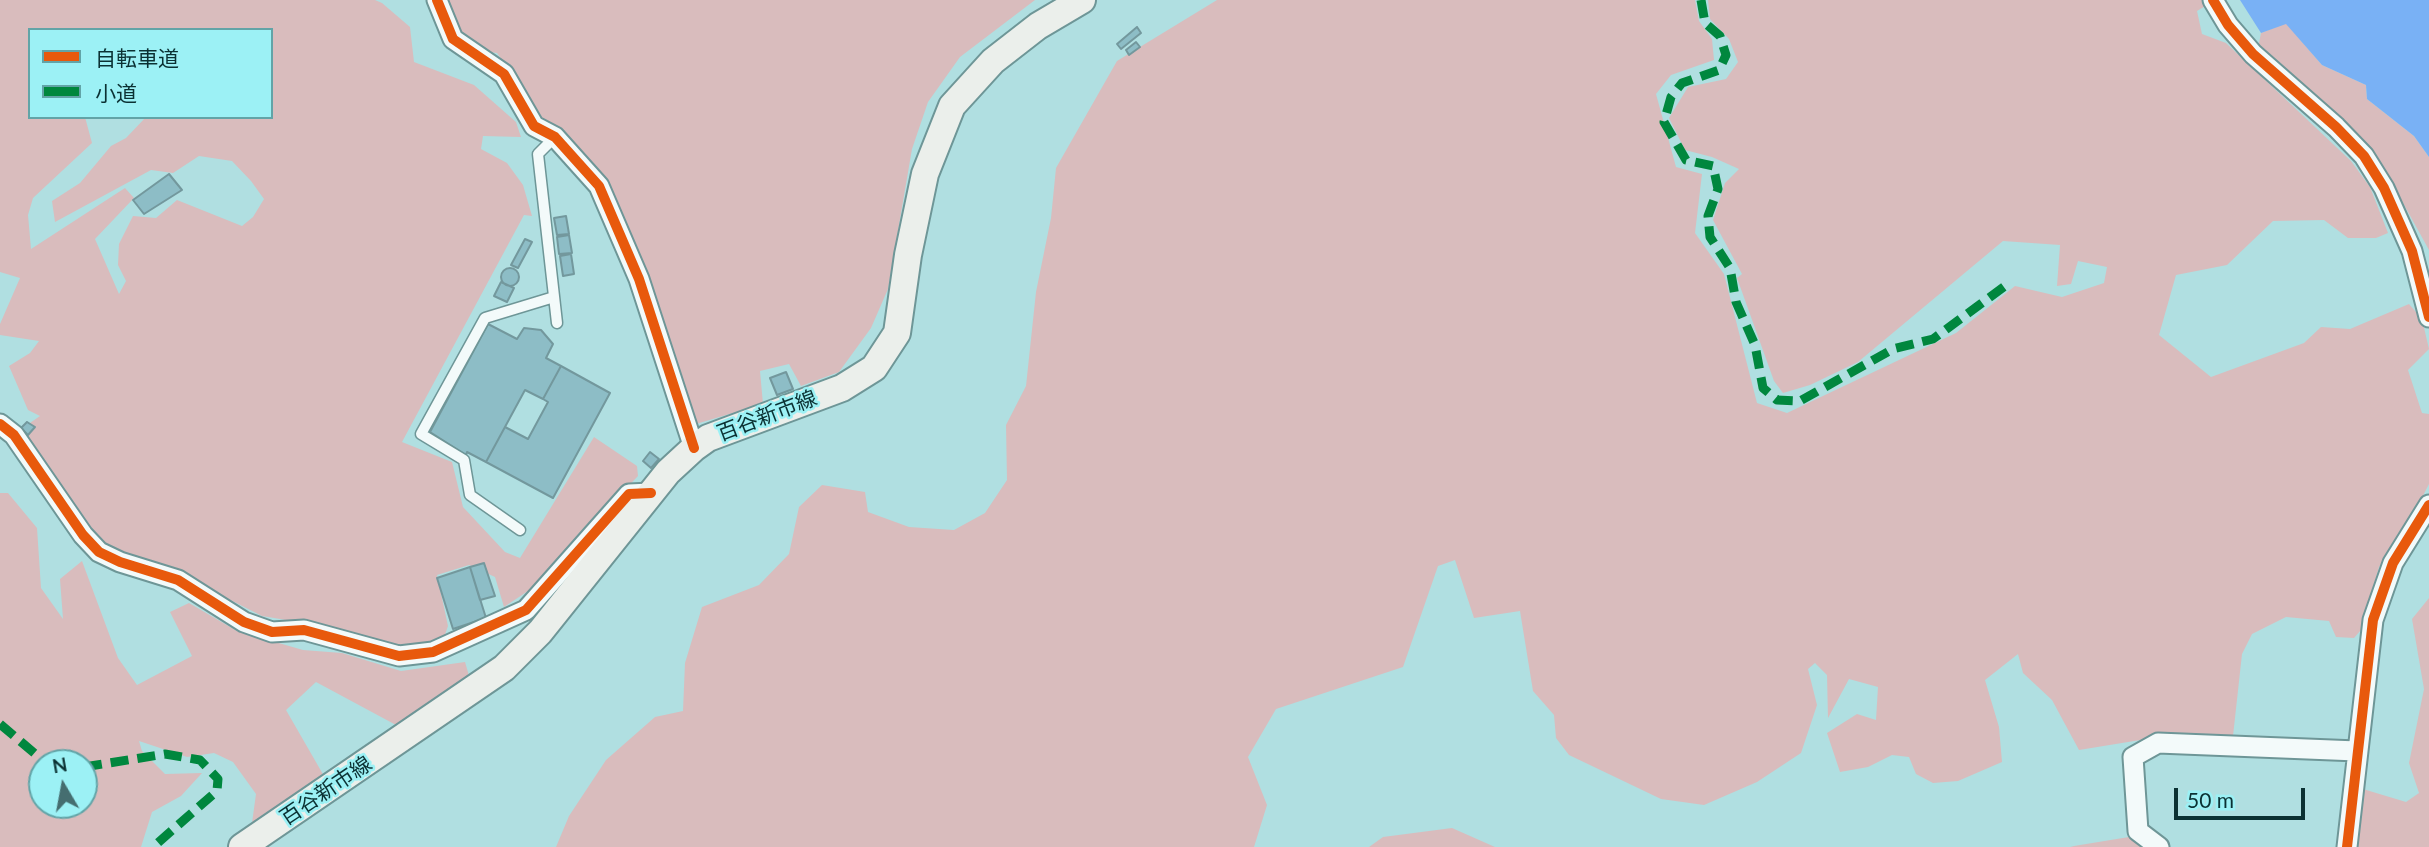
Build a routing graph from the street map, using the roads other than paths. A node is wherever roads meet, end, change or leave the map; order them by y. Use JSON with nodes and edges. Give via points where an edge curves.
{"nodes":[{"id":1,"x":437,"y":0,"type":"edge"},
{"id":2,"x":1082,"y":0,"type":"edge"},
{"id":3,"x":2213,"y":0,"type":"edge"},
{"id":4,"x":555,"y":136,"type":"junction"},
{"id":5,"x":554,"y":297,"type":"junction"},
{"id":6,"x":2429,"y":317,"type":"edge"},
{"id":7,"x":557,"y":323,"type":"dead end"},
{"id":8,"x":0,"y":424,"type":"edge"},
{"id":9,"x":694,"y":448,"type":"junction"},
{"id":10,"x":651,"y":493,"type":"junction"},
{"id":11,"x":2429,"y":505,"type":"edge"},
{"id":12,"x":520,"y":530,"type":"dead end"},
{"id":13,"x":2357,"y":751,"type":"junction"},
{"id":14,"x":242,"y":847,"type":"edge"},
{"id":15,"x":2159,"y":847,"type":"edge"},
{"id":16,"x":2347,"y":847,"type":"edge"}],
"edges":[{"from":1,"to":4,"type":"street","via":[[453,39],[504,74],[534,127]]},
{"from":2,"to":9,"type":"main road","name":"百谷新市線","via":[[993,61],[952,106],[925,174],[897,333],[874,368],[842,388],[708,438]]},
{"from":3,"to":6,"type":"street","via":[[2253,54],[2364,156],[2412,251]]},
{"from":4,"to":5,"type":"lane","via":[[538,154]]},
{"from":4,"to":9,"type":"street","via":[[599,187],[639,279]]},
{"from":5,"to":7,"type":"lane"},
{"from":5,"to":12,"type":"lane","via":[[485,318],[421,434],[464,460],[470,495]]},
{"from":8,"to":10,"type":"street","via":[[14,435],[99,552],[178,580],[244,622],[272,632],[304,630],[399,656],[433,652],[526,610],[629,494]]},
{"from":9,"to":10,"type":"main road","name":"百谷新市線"},
{"from":10,"to":14,"type":"main road","name":"百谷新市線","via":[[540,632],[504,667]]},
{"from":11,"to":13,"type":"street","via":[[2393,563],[2373,620]]},
{"from":13,"to":15,"type":"street","via":[[2158,743],[2133,757],[2138,831]]},
{"from":13,"to":16,"type":"street"}]}
